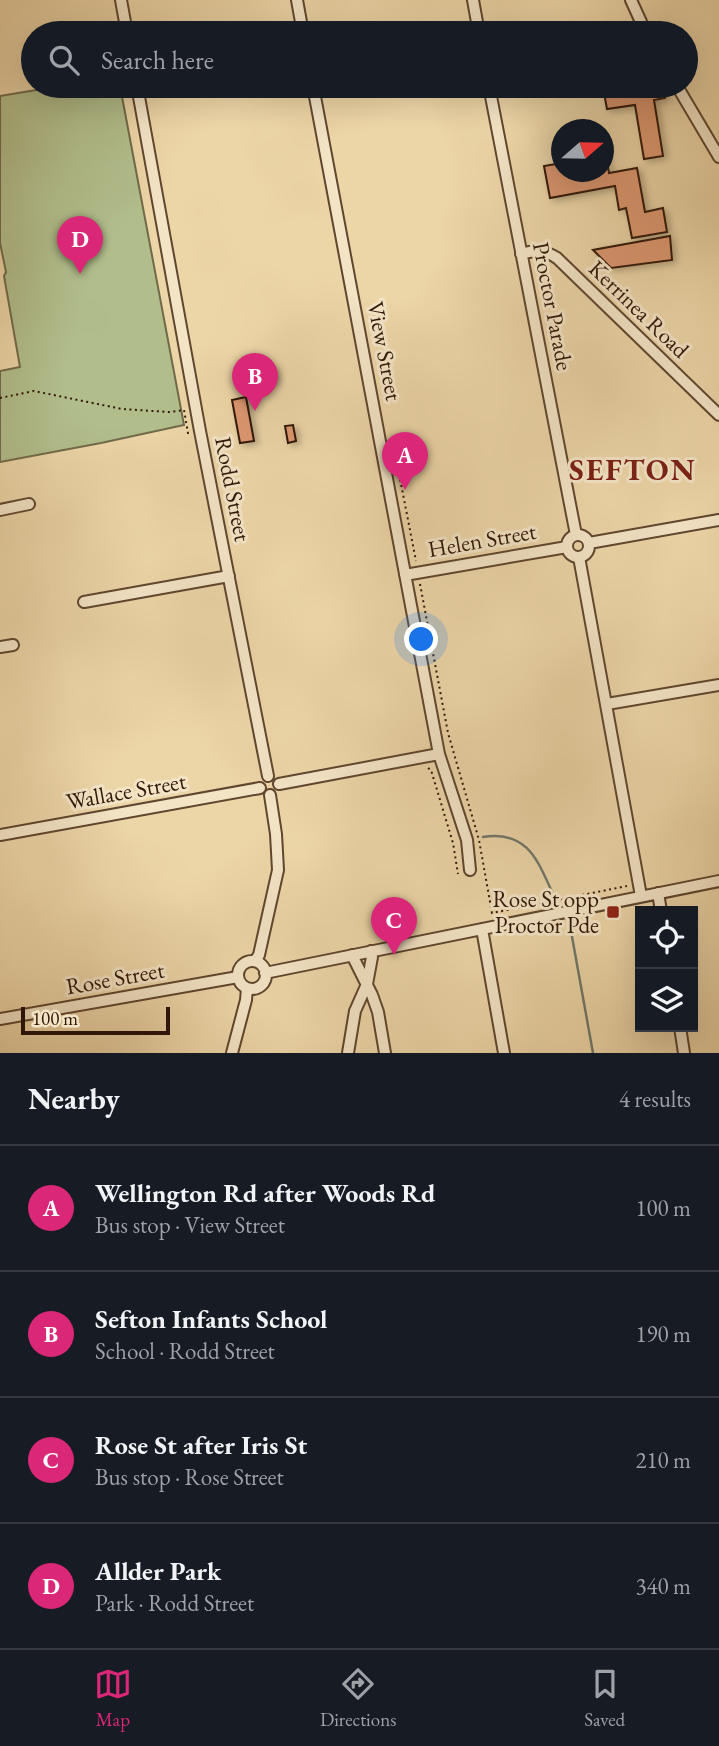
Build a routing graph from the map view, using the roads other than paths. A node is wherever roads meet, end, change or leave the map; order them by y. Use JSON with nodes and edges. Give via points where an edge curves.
{"nodes":[{"id":1,"x":121,"y":0,"type":"edge"},
{"id":2,"x":297,"y":0,"type":"edge"},
{"id":3,"x":473,"y":0,"type":"edge"},
{"id":4,"x":631,"y":0,"type":"edge"},
{"id":5,"x":125,"y":21,"type":"edge"},
{"id":6,"x":301,"y":21,"type":"edge"},
{"id":7,"x":477,"y":21,"type":"edge"},
{"id":8,"x":639,"y":21,"type":"edge"},
{"id":9,"x":138,"y":98,"type":"edge"},
{"id":10,"x":315,"y":98,"type":"edge"},
{"id":11,"x":491,"y":98,"type":"edge"},
{"id":12,"x":684,"y":98,"type":"edge"},
{"id":13,"x":719,"y":157,"type":"edge"},
{"id":14,"x":521,"y":254,"type":"junction"},
{"id":15,"x":719,"y":415,"type":"edge"},
{"id":16,"x":29,"y":504,"type":"dead end"},
{"id":17,"x":0,"y":510,"type":"edge"},
{"id":18,"x":719,"y":520,"type":"edge"},
{"id":19,"x":576,"y":535,"type":"junction"},
{"id":20,"x":589,"y":544,"type":"junction"},
{"id":21,"x":567,"y":547,"type":"junction"},
{"id":22,"x":579,"y":557,"type":"junction"},
{"id":23,"x":405,"y":575,"type":"junction"},
{"id":24,"x":229,"y":576,"type":"junction"},
{"id":25,"x":84,"y":602,"type":"dead end"},
{"id":26,"x":13,"y":645,"type":"dead end"},
{"id":27,"x":0,"y":647,"type":"edge"},
{"id":28,"x":719,"y":685,"type":"edge"},
{"id":29,"x":607,"y":705,"type":"junction"},
{"id":30,"x":439,"y":754,"type":"junction"},
{"id":31,"x":268,"y":776,"type":"junction"},
{"id":32,"x":279,"y":784,"type":"junction"},
{"id":33,"x":260,"y":788,"type":"junction"},
{"id":34,"x":270,"y":795,"type":"junction"},
{"id":35,"x":0,"y":835,"type":"edge"},
{"id":36,"x":470,"y":870,"type":"dead end"},
{"id":37,"x":719,"y":881,"type":"edge"},
{"id":38,"x":658,"y":893,"type":"junction"},
{"id":39,"x":641,"y":896,"type":"junction"},
{"id":40,"x":660,"y":906,"type":"edge"},
{"id":41,"x":482,"y":929,"type":"junction"},
{"id":42,"x":371,"y":951,"type":"junction"},
{"id":43,"x":352,"y":955,"type":"junction"},
{"id":44,"x":255,"y":961,"type":"junction"},
{"id":45,"x":265,"y":973,"type":"junction"},
{"id":46,"x":238,"y":977,"type":"junction"},
{"id":47,"x":367,"y":984,"type":"junction"},
{"id":48,"x":247,"y":988,"type":"junction"},
{"id":49,"x":0,"y":1019,"type":"edge"},
{"id":50,"x":681,"y":1032,"type":"edge"},
{"id":51,"x":232,"y":1053,"type":"edge"},
{"id":52,"x":348,"y":1053,"type":"edge"},
{"id":53,"x":385,"y":1053,"type":"edge"},
{"id":54,"x":504,"y":1053,"type":"edge"},
{"id":55,"x":684,"y":1053,"type":"edge"}],
"edges":[{"from":1,"to":5,"type":"street"},
{"from":2,"to":6,"type":"street"},
{"from":3,"to":7,"type":"street"},
{"from":4,"to":8,"type":"street"},
{"from":9,"to":24,"type":"street","name":"Rodd Street"},
{"from":10,"to":23,"type":"street","name":"View Street"},
{"from":11,"to":14,"type":"street","name":"Proctor Parade"},
{"from":12,"to":13,"type":"street"},
{"from":14,"to":15,"type":"street","name":"Kerrinea Road","via":[[548,252],[557,258]]},
{"from":14,"to":19,"type":"street","name":"Proctor Parade"},
{"from":16,"to":17,"type":"street"},
{"from":18,"to":20,"type":"street"},
{"from":19,"to":20,"type":"street","via":[[584,536]]},
{"from":19,"to":21,"type":"street"},
{"from":20,"to":22,"type":"street","via":[[588,552]]},
{"from":21,"to":22,"type":"street","via":[[571,555]]},
{"from":21,"to":23,"type":"street","name":"Helen Street"},
{"from":22,"to":29,"type":"street"},
{"from":23,"to":30,"type":"street","name":"View Street"},
{"from":24,"to":25,"type":"street"},
{"from":24,"to":31,"type":"street","name":"Rodd Street"},
{"from":26,"to":27,"type":"street"},
{"from":28,"to":29,"type":"street"},
{"from":29,"to":39,"type":"street"},
{"from":30,"to":32,"type":"street"},
{"from":30,"to":36,"type":"street","name":"View Street","via":[[467,840]]},
{"from":31,"to":32,"type":"street"},
{"from":31,"to":33,"type":"street"},
{"from":32,"to":34,"type":"street"},
{"from":33,"to":34,"type":"street"},
{"from":33,"to":35,"type":"street","name":"Wallace Street"},
{"from":34,"to":44,"type":"street","via":[[278,870]]},
{"from":37,"to":38,"type":"street"},
{"from":38,"to":39,"type":"street"},
{"from":38,"to":40,"type":"street"},
{"from":39,"to":41,"type":"street"},
{"from":41,"to":42,"type":"street"},
{"from":41,"to":54,"type":"street"},
{"from":42,"to":43,"type":"street"},
{"from":42,"to":47,"type":"street"},
{"from":43,"to":45,"type":"street"},
{"from":43,"to":47,"type":"street"},
{"from":44,"to":45,"type":"street"},
{"from":44,"to":46,"type":"street","via":[[242,964]]},
{"from":45,"to":48,"type":"street","via":[[259,986]]},
{"from":46,"to":48,"type":"street"},
{"from":46,"to":49,"type":"street","name":"Rose Street"},
{"from":47,"to":52,"type":"street","via":[[355,1011]]},
{"from":47,"to":53,"type":"street","via":[[378,1012]]},
{"from":48,"to":51,"type":"street"},
{"from":50,"to":55,"type":"street"}]}
